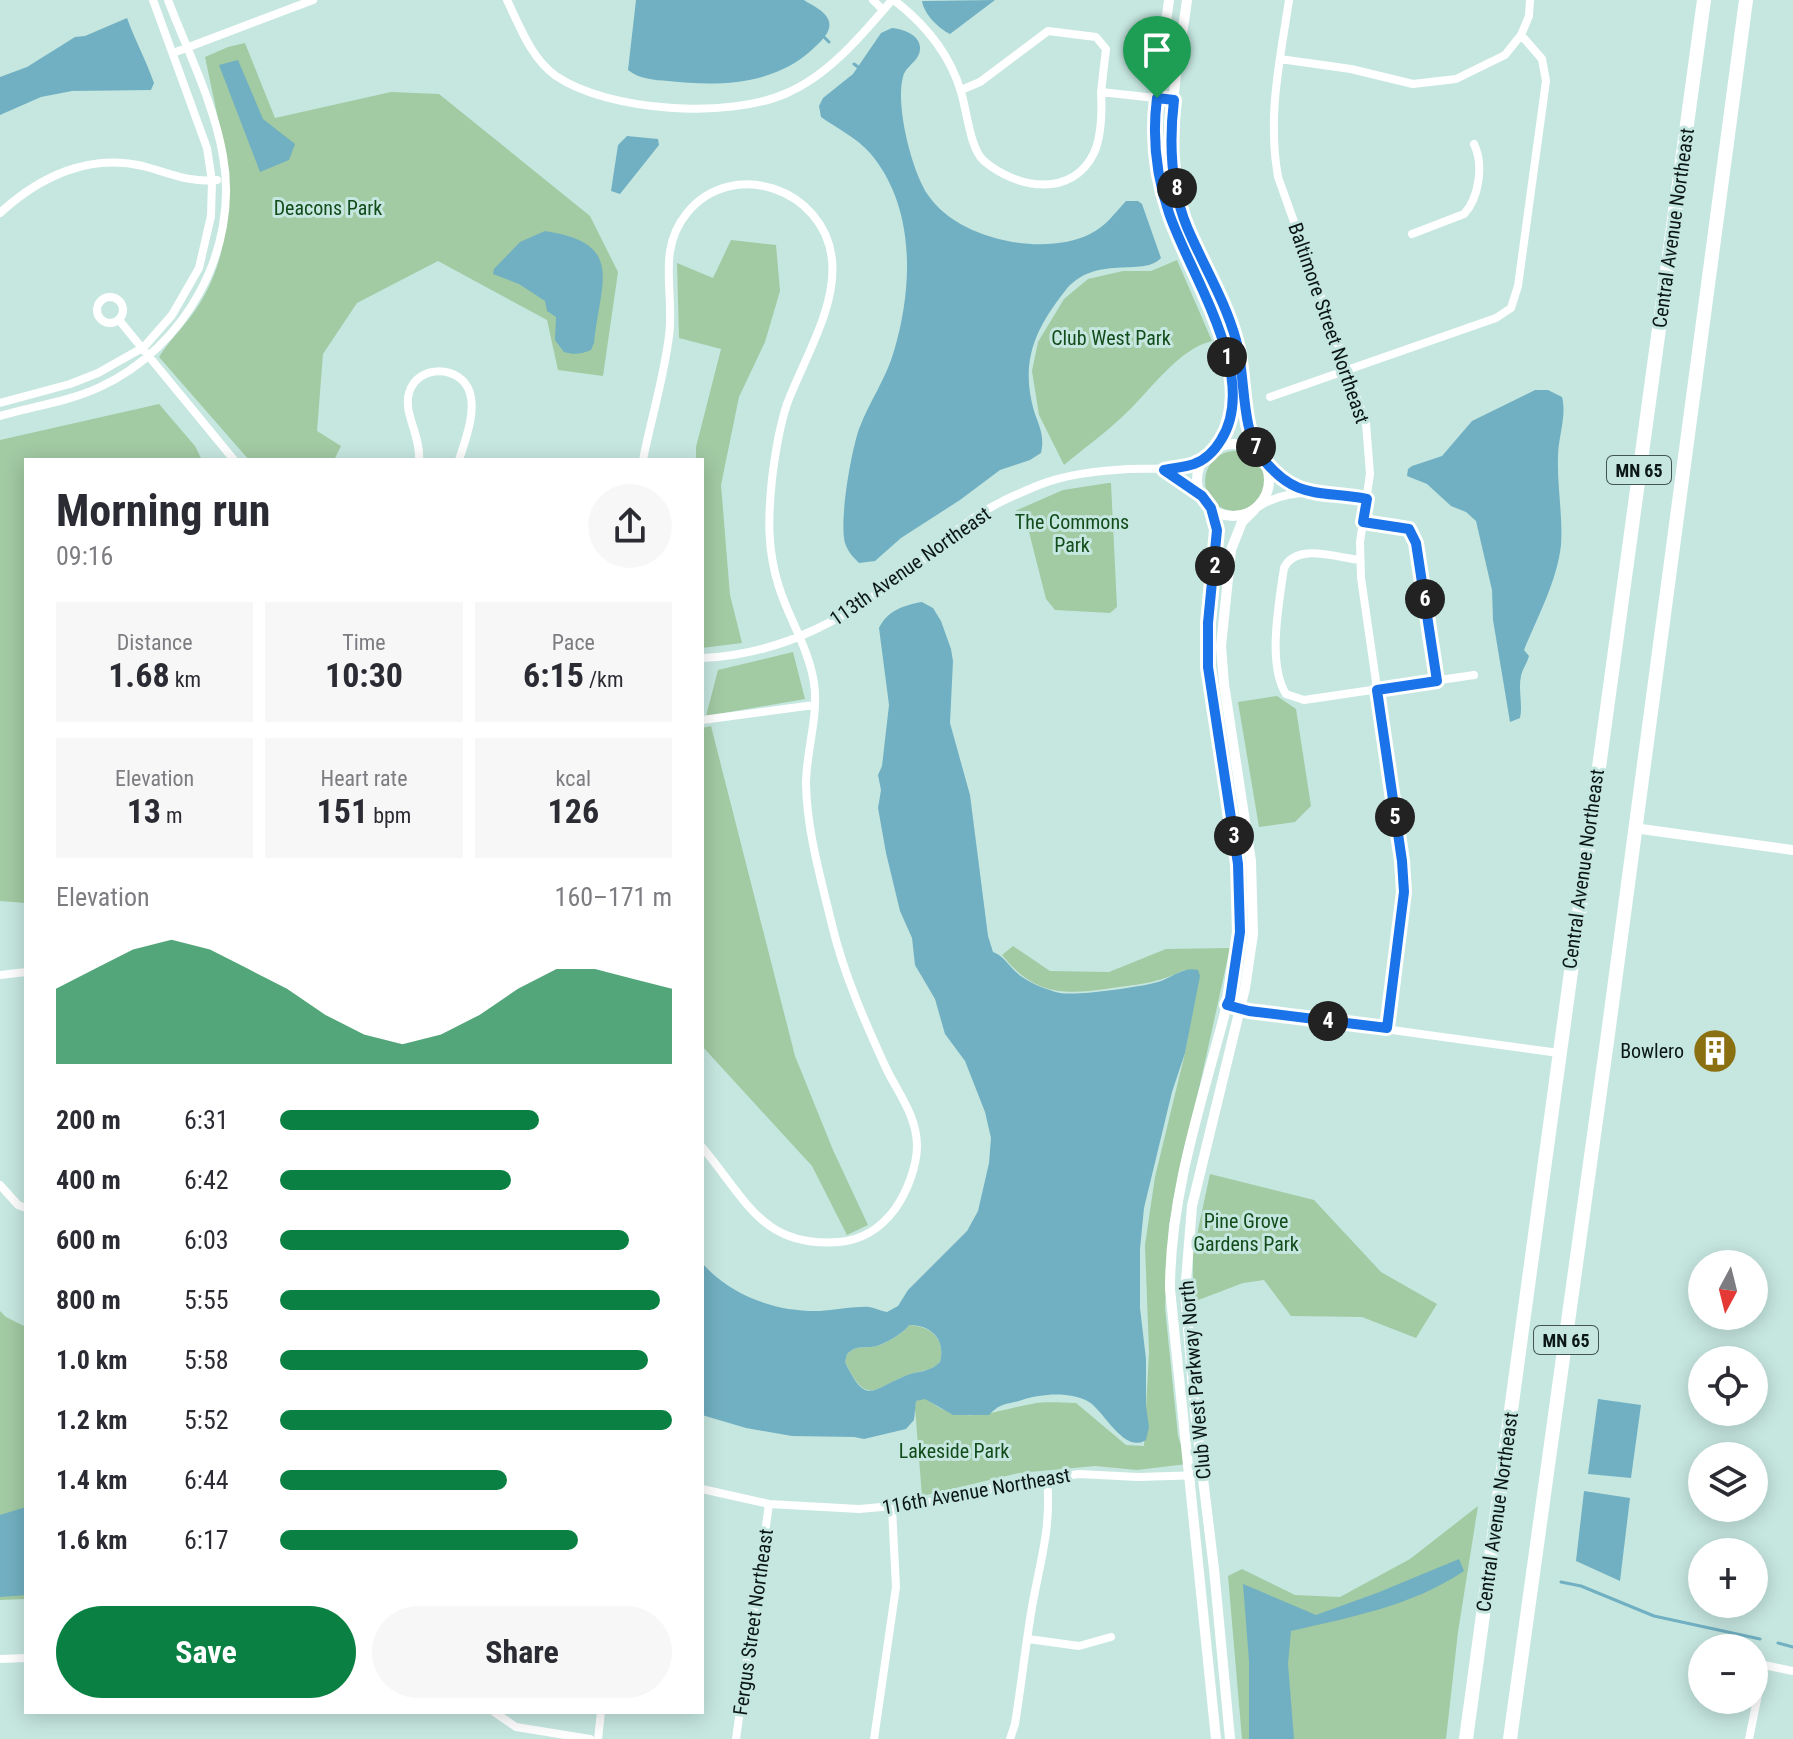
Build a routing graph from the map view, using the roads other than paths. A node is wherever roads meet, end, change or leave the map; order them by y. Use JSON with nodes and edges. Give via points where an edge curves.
{"nodes":[{"id":1,"x":153,"y":0,"type":"edge"},
{"id":2,"x":168,"y":0,"type":"edge"},
{"id":3,"x":313,"y":0,"type":"edge"},
{"id":4,"x":507,"y":0,"type":"edge"},
{"id":5,"x":873,"y":0,"type":"edge"},
{"id":6,"x":893,"y":0,"type":"edge"},
{"id":7,"x":1169,"y":0,"type":"edge"},
{"id":8,"x":1187,"y":0,"type":"edge"},
{"id":9,"x":1289,"y":0,"type":"edge"},
{"id":10,"x":1530,"y":0,"type":"edge"},
{"id":11,"x":1704,"y":0,"type":"edge"},
{"id":12,"x":1746,"y":0,"type":"edge"},
{"id":13,"x":883,"y":10,"type":"junction"},
{"id":14,"x":1521,"y":35,"type":"junction"},
{"id":15,"x":186,"y":48,"type":"junction"},
{"id":16,"x":173,"y":53,"type":"junction"},
{"id":17,"x":1280,"y":59,"type":"junction"},
{"id":18,"x":961,"y":90,"type":"junction"},
{"id":19,"x":1101,"y":92,"type":"junction"},
{"id":20,"x":1157,"y":98,"type":"junction"},
{"id":21,"x":1174,"y":100,"type":"junction"},
{"id":22,"x":1474,"y":144,"type":"dead end"},
{"id":23,"x":225,"y":179,"type":"junction"},
{"id":24,"x":212,"y":181,"type":"junction"},
{"id":25,"x":0,"y":213,"type":"edge"},
{"id":26,"x":1412,"y":234,"type":"dead end"},
{"id":27,"x":119,"y":320,"type":"dead end"},
{"id":28,"x":144,"y":347,"type":"junction"},
{"id":29,"x":151,"y":356,"type":"junction"},
{"id":30,"x":1347,"y":370,"type":"junction"},
{"id":31,"x":1270,"y":397,"type":"dead end"},
{"id":32,"x":0,"y":403,"type":"edge"},
{"id":33,"x":0,"y":416,"type":"edge"},
{"id":34,"x":1216,"y":448,"type":"junction"},
{"id":35,"x":1205,"y":457,"type":"junction"},
{"id":36,"x":232,"y":458,"type":"edge"},
{"id":37,"x":419,"y":458,"type":"edge"},
{"id":38,"x":459,"y":458,"type":"edge"},
{"id":39,"x":643,"y":458,"type":"edge"},
{"id":40,"x":1262,"y":458,"type":"junction"},
{"id":41,"x":1164,"y":470,"type":"junction"},
{"id":42,"x":1302,"y":492,"type":"junction"},
{"id":43,"x":1202,"y":496,"type":"junction"},
{"id":44,"x":1367,"y":499,"type":"junction"},
{"id":45,"x":1211,"y":508,"type":"junction"},
{"id":46,"x":1256,"y":508,"type":"junction"},
{"id":47,"x":1363,"y":522,"type":"junction"},
{"id":48,"x":1360,"y":560,"type":"junction"},
{"id":49,"x":800,"y":637,"type":"junction"},
{"id":50,"x":704,"y":658,"type":"edge"},
{"id":51,"x":1474,"y":675,"type":"dead end"},
{"id":52,"x":1437,"y":681,"type":"junction"},
{"id":53,"x":1377,"y":690,"type":"junction"},
{"id":54,"x":814,"y":705,"type":"junction"},
{"id":55,"x":704,"y":720,"type":"edge"},
{"id":56,"x":1634,"y":828,"type":"junction"},
{"id":57,"x":1793,"y":850,"type":"edge"},
{"id":58,"x":24,"y":972,"type":"edge"},
{"id":59,"x":0,"y":975,"type":"edge"},
{"id":60,"x":1227,"y":1005,"type":"junction"},
{"id":61,"x":1240,"y":1009,"type":"junction"},
{"id":62,"x":1387,"y":1028,"type":"junction"},
{"id":63,"x":1559,"y":1053,"type":"junction"},
{"id":64,"x":704,"y":1150,"type":"edge"},
{"id":65,"x":0,"y":1185,"type":"edge"},
{"id":66,"x":24,"y":1207,"type":"edge"},
{"id":67,"x":1203,"y":1475,"type":"junction"},
{"id":68,"x":1188,"y":1476,"type":"junction"},
{"id":69,"x":1047,"y":1478,"type":"junction"},
{"id":70,"x":704,"y":1489,"type":"edge"},
{"id":71,"x":769,"y":1504,"type":"junction"},
{"id":72,"x":892,"y":1508,"type":"junction"},
{"id":73,"x":1111,"y":1637,"type":"dead end"},
{"id":74,"x":1028,"y":1639,"type":"junction"},
{"id":75,"x":24,"y":1658,"type":"edge"},
{"id":76,"x":0,"y":1659,"type":"edge"},
{"id":77,"x":1793,"y":1671,"type":"edge"},
{"id":78,"x":497,"y":1714,"type":"edge"},
{"id":79,"x":601,"y":1714,"type":"edge"},
{"id":80,"x":590,"y":1739,"type":"edge"},
{"id":81,"x":598,"y":1739,"type":"edge"},
{"id":82,"x":736,"y":1739,"type":"edge"},
{"id":83,"x":874,"y":1739,"type":"edge"},
{"id":84,"x":1010,"y":1739,"type":"edge"},
{"id":85,"x":1216,"y":1739,"type":"edge"},
{"id":86,"x":1230,"y":1739,"type":"edge"},
{"id":87,"x":1466,"y":1739,"type":"edge"},
{"id":88,"x":1510,"y":1739,"type":"edge"},
{"id":89,"x":1749,"y":1739,"type":"edge"}],
"edges":[{"from":1,"to":16,"type":"street"},
{"from":2,"to":15,"type":"street"},
{"from":3,"to":15,"type":"street"},
{"from":4,"to":13,"type":"street","via":[[542,63],[575,87],[609,99],[707,110],[748,106],[789,93],[838,57]]},
{"from":5,"to":13,"type":"street"},
{"from":6,"to":13,"type":"street"},
{"from":6,"to":18,"type":"street","via":[[936,40]]},
{"from":7,"to":20,"type":"street"},
{"from":8,"to":21,"type":"street"},
{"from":9,"to":17,"type":"street","name":"Baltimore Street Northeast"},
{"from":10,"to":14,"type":"street"},
{"from":11,"to":63,"type":"highway","name":"Central Avenue Northeast","number":"MN 65"},
{"from":12,"to":56,"type":"highway","name":"Central Avenue Northeast","number":"MN 65"},
{"from":14,"to":17,"type":"street","via":[[1505,55],[1456,79],[1429,84]]},
{"from":14,"to":30,"type":"street","via":[[1542,59],[1546,81],[1511,308],[1496,318]]},
{"from":15,"to":16,"type":"street"},
{"from":15,"to":23,"type":"street","via":[[212,116]]},
{"from":16,"to":24,"type":"street","via":[[207,148]]},
{"from":17,"to":30,"type":"street","name":"Baltimore Street Northeast","via":[[1272,120],[1278,177]]},
{"from":18,"to":19,"type":"street","via":[[980,82],[1048,31],[1096,37],[1106,49]]},
{"from":18,"to":19,"type":"street","via":[[983,160],[1019,182],[1039,185],[1068,181],[1094,153]]},
{"from":19,"to":20,"type":"street"},
{"from":20,"to":21,"type":"street"},
{"from":20,"to":34,"type":"street","via":[[1155,144],[1163,192],[1213,313],[1229,370],[1232,411]]},
{"from":21,"to":40,"type":"street","via":[[1171,130],[1180,208],[1233,331],[1250,435]]},
{"from":22,"to":26,"type":"street","via":[[1479,161],[1470,208]]},
{"from":23,"to":24,"type":"street"},
{"from":23,"to":29,"type":"street","via":[[219,242],[210,271],[182,322]]},
{"from":24,"to":25,"type":"street","via":[[177,178],[130,164],[87,165],[39,182]]},
{"from":24,"to":28,"type":"street","via":[[211,216],[199,268],[172,315]]},
{"from":27,"to":28,"type":"street"},
{"from":28,"to":29,"type":"street"},
{"from":28,"to":32,"type":"street","via":[[70,384]]},
{"from":29,"to":33,"type":"street","via":[[101,387]]},
{"from":29,"to":36,"type":"street"},
{"from":30,"to":31,"type":"street"},
{"from":30,"to":44,"type":"street","name":"Baltimore Street Northeast","via":[[1366,423]]},
{"from":34,"to":35,"type":"street"},
{"from":34,"to":40,"type":"street","via":[[1243,445]]},
{"from":35,"to":41,"type":"street","name":"113th Avenue Northeast"},
{"from":35,"to":43,"type":"street","via":[[1198,476]]},
{"from":37,"to":38,"type":"street","via":[[419,440],[407,409],[409,390],[425,374],[440,371],[464,382],[472,401]]},
{"from":39,"to":49,"type":"street","via":[[669,335],[671,240],[688,212],[717,191],[740,185],[777,188],[822,224],[832,258],[828,301],[781,423],[767,519],[780,590]]},
{"from":40,"to":42,"type":"street"},
{"from":40,"to":46,"type":"street","via":[[1269,485]]},
{"from":41,"to":43,"type":"street"},
{"from":41,"to":49,"type":"street","name":"113th Avenue Northeast","via":[[1064,477],[1000,503],[861,605]]},
{"from":42,"to":44,"type":"street"},
{"from":42,"to":46,"type":"street","via":[[1275,497]]},
{"from":43,"to":45,"type":"street"},
{"from":44,"to":47,"type":"street","name":"Baltimore Street Northeast"},
{"from":45,"to":46,"type":"street","via":[[1237,516]]},
{"from":45,"to":60,"type":"street","via":[[1217,543],[1208,667],[1240,906]]},
{"from":46,"to":61,"type":"street","name":"Club West Parkway North","via":[[1242,522],[1231,550],[1221,638],[1252,880],[1253,934]]},
{"from":47,"to":48,"type":"street","name":"Baltimore Street Northeast"},
{"from":47,"to":52,"type":"street","via":[[1414,534]]},
{"from":48,"to":53,"type":"street","name":"Baltimore Street Northeast"},
{"from":48,"to":53,"type":"street","via":[[1301,553],[1288,561],[1277,619],[1278,678],[1286,694],[1304,700]]},
{"from":49,"to":50,"type":"street","name":"113th Avenue Northeast"},
{"from":49,"to":54,"type":"street","via":[[814,684]]},
{"from":51,"to":52,"type":"street"},
{"from":52,"to":53,"type":"street"},
{"from":53,"to":62,"type":"street","name":"Baltimore Street Northeast","via":[[1404,892]]},
{"from":54,"to":55,"type":"street"},
{"from":54,"to":64,"type":"street","via":[[806,786],[817,860],[842,965],[911,1114],[917,1146],[910,1180],[880,1226],[850,1241],[815,1244],[777,1233],[754,1214]]},
{"from":56,"to":57,"type":"street"},
{"from":56,"to":88,"type":"highway","name":"Central Avenue Northeast","number":"MN 65"},
{"from":58,"to":59,"type":"street"},
{"from":60,"to":61,"type":"street"},
{"from":60,"to":68,"type":"street","via":[[1176,1204],[1170,1251]]},
{"from":61,"to":62,"type":"street"},
{"from":61,"to":67,"type":"street","name":"Club West Parkway North","via":[[1188,1232],[1187,1316]]},
{"from":62,"to":63,"type":"street"},
{"from":63,"to":87,"type":"highway","name":"Central Avenue Northeast","number":"MN 65"},
{"from":65,"to":66,"type":"street"},
{"from":67,"to":68,"type":"street","name":"116th Avenue Northeast"},
{"from":67,"to":86,"type":"street","name":"Club West Parkway North"},
{"from":68,"to":69,"type":"street","name":"116th Avenue Northeast"},
{"from":68,"to":85,"type":"street"},
{"from":69,"to":72,"type":"street","name":"116th Avenue Northeast"},
{"from":69,"to":74,"type":"street","via":[[1047,1533]]},
{"from":70,"to":71,"type":"street","name":"116th Avenue Northeast"},
{"from":71,"to":72,"type":"street","name":"116th Avenue Northeast"},
{"from":71,"to":82,"type":"street","name":"Fergus Street Northeast"},
{"from":72,"to":83,"type":"street","via":[[896,1587]]},
{"from":73,"to":74,"type":"street","via":[[1079,1646]]},
{"from":74,"to":84,"type":"street"},
{"from":75,"to":76,"type":"street"},
{"from":77,"to":89,"type":"street","via":[[1764,1665]]},
{"from":78,"to":80,"type":"street","via":[[530,1731]]},
{"from":79,"to":81,"type":"street"}]}
